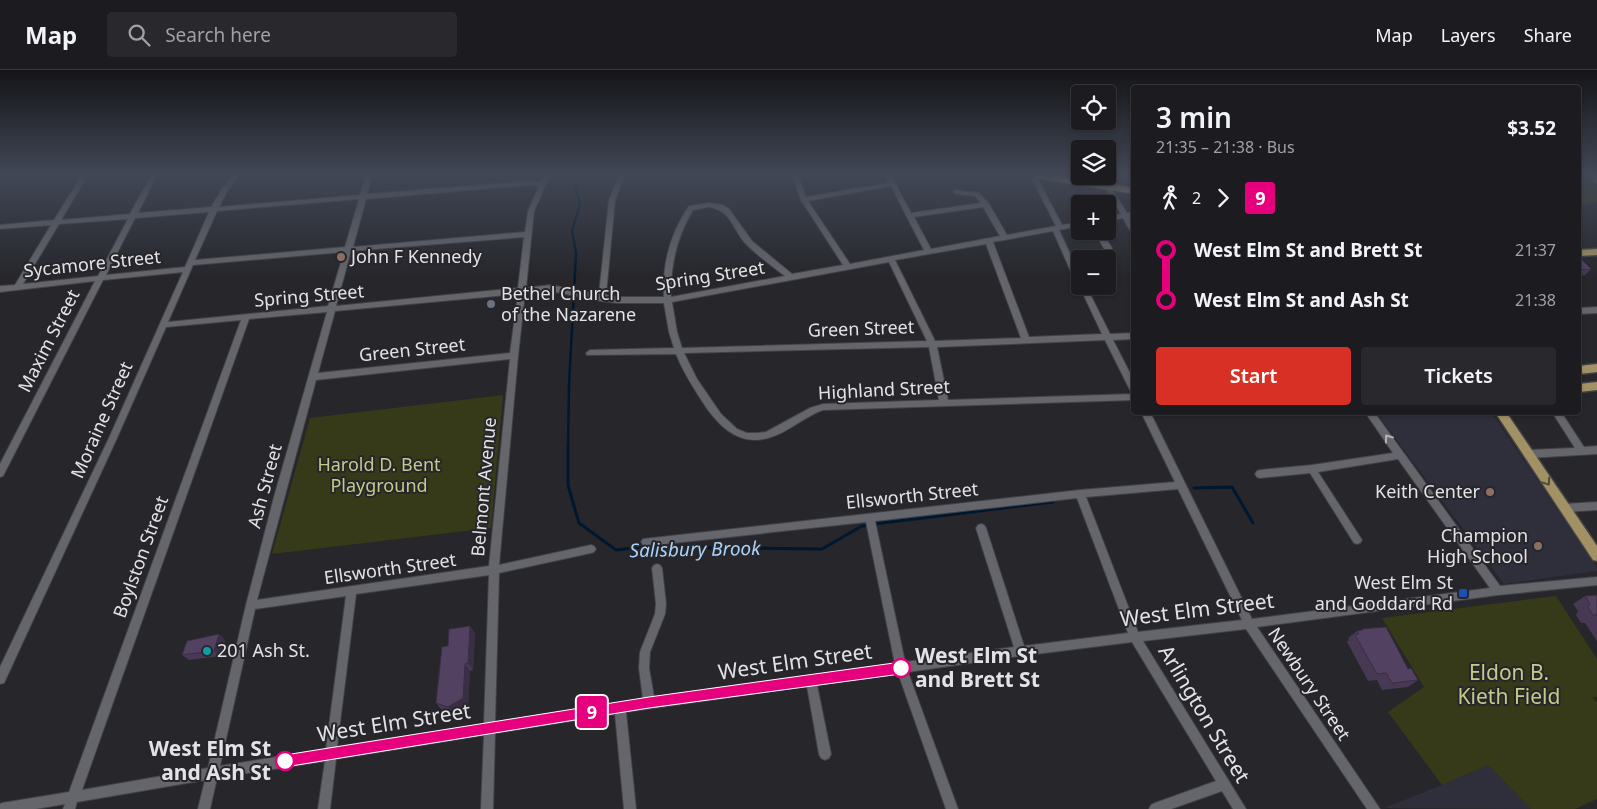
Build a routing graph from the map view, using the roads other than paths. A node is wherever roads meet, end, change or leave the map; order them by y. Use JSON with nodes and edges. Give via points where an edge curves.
{"nodes":[{"id":1,"x":65,"y":209,"type":"edge"},
{"id":2,"x":137,"y":209,"type":"edge"},
{"id":3,"x":208,"y":209,"type":"edge"},
{"id":4,"x":214,"y":209,"type":"edge"},
{"id":5,"x":359,"y":209,"type":"edge"},
{"id":6,"x":532,"y":209,"type":"edge"},
{"id":7,"x":611,"y":209,"type":"edge"},
{"id":8,"x":690,"y":209,"type":"edge"},
{"id":9,"x":725,"y":209,"type":"edge"},
{"id":10,"x":810,"y":209,"type":"edge"},
{"id":11,"x":907,"y":209,"type":"edge"},
{"id":12,"x":948,"y":209,"type":"edge"},
{"id":13,"x":989,"y":209,"type":"edge"},
{"id":14,"x":1050,"y":209,"type":"edge"},
{"id":15,"x":1122,"y":209,"type":"edge"},
{"id":16,"x":134,"y":215,"type":"junction"},
{"id":17,"x":910,"y":215,"type":"junction"},
{"id":18,"x":1131,"y":215,"type":"edge"},
{"id":19,"x":1126,"y":216,"type":"junction"},
{"id":20,"x":1116,"y":218,"type":"edge"},
{"id":21,"x":58,"y":222,"type":"junction"},
{"id":22,"x":1131,"y":225,"type":"edge"},
{"id":23,"x":1071,"y":226,"type":"edge"},
{"id":24,"x":0,"y":227,"type":"edge"},
{"id":25,"x":1058,"y":228,"type":"junction"},
{"id":26,"x":528,"y":234,"type":"junction"},
{"id":27,"x":1005,"y":238,"type":"junction"},
{"id":28,"x":1103,"y":240,"type":"edge"},
{"id":29,"x":989,"y":241,"type":"junction"},
{"id":30,"x":1108,"y":248,"type":"dead end"},
{"id":31,"x":348,"y":250,"type":"junction"},
{"id":32,"x":929,"y":252,"type":"junction"},
{"id":33,"x":1597,"y":252,"type":"edge"},
{"id":34,"x":1581,"y":253,"type":"edge"},
{"id":35,"x":891,"y":259,"type":"junction"},
{"id":36,"x":1071,"y":260,"type":"edge"},
{"id":37,"x":188,"y":266,"type":"junction"},
{"id":38,"x":848,"y":266,"type":"junction"},
{"id":39,"x":101,"y":278,"type":"junction"},
{"id":40,"x":792,"y":278,"type":"junction"},
{"id":41,"x":17,"y":287,"type":"junction"},
{"id":42,"x":0,"y":289,"type":"edge"},
{"id":43,"x":522,"y":291,"type":"junction"},
{"id":44,"x":1086,"y":295,"type":"edge"},
{"id":45,"x":600,"y":298,"type":"junction"},
{"id":46,"x":667,"y":300,"type":"junction"},
{"id":47,"x":332,"y":309,"type":"junction"},
{"id":48,"x":1597,"y":310,"type":"edge"},
{"id":49,"x":1581,"y":311,"type":"edge"},
{"id":50,"x":246,"y":316,"type":"junction"},
{"id":51,"x":162,"y":325,"type":"junction"},
{"id":52,"x":1131,"y":336,"type":"edge"},
{"id":53,"x":1106,"y":337,"type":"junction"},
{"id":54,"x":1026,"y":339,"type":"junction"},
{"id":55,"x":932,"y":344,"type":"junction"},
{"id":56,"x":678,"y":350,"type":"junction"},
{"id":57,"x":590,"y":353,"type":"dead end"},
{"id":58,"x":514,"y":356,"type":"junction"},
{"id":59,"x":1597,"y":368,"type":"edge"},
{"id":60,"x":1581,"y":370,"type":"edge"},
{"id":61,"x":312,"y":377,"type":"junction"},
{"id":62,"x":1131,"y":384,"type":"edge"},
{"id":63,"x":1597,"y":386,"type":"edge"},
{"id":64,"x":1581,"y":388,"type":"edge"},
{"id":65,"x":1131,"y":396,"type":"edge"},
{"id":66,"x":944,"y":403,"type":"junction"},
{"id":67,"x":1146,"y":415,"type":"edge"},
{"id":68,"x":1371,"y":415,"type":"edge"},
{"id":69,"x":1502,"y":415,"type":"edge"},
{"id":70,"x":1558,"y":415,"type":"edge"},
{"id":71,"x":1597,"y":450,"type":"edge"},
{"id":72,"x":1582,"y":451,"type":"junction"},
{"id":73,"x":1528,"y":454,"type":"junction"},
{"id":74,"x":1400,"y":455,"type":"junction"},
{"id":75,"x":1312,"y":469,"type":"junction"},
{"id":76,"x":0,"y":473,"type":"edge"},
{"id":77,"x":1260,"y":474,"type":"dead end"},
{"id":78,"x":1181,"y":485,"type":"junction"},
{"id":79,"x":1080,"y":494,"type":"junction"},
{"id":80,"x":1597,"y":506,"type":"edge"},
{"id":81,"x":1564,"y":508,"type":"junction"},
{"id":82,"x":871,"y":523,"type":"junction"},
{"id":83,"x":981,"y":528,"type":"dead end"},
{"id":84,"x":1357,"y":540,"type":"dead end"},
{"id":85,"x":646,"y":542,"type":"dead end"},
{"id":86,"x":591,"y":549,"type":"dead end"},
{"id":87,"x":1597,"y":556,"type":"edge"},
{"id":88,"x":658,"y":568,"type":"dead end"},
{"id":89,"x":494,"y":570,"type":"junction"},
{"id":90,"x":1597,"y":581,"type":"edge"},
{"id":91,"x":352,"y":590,"type":"junction"},
{"id":92,"x":1498,"y":591,"type":"junction"},
{"id":93,"x":251,"y":605,"type":"junction"},
{"id":94,"x":1249,"y":624,"type":"junction"},
{"id":95,"x":1135,"y":638,"type":"junction"},
{"id":96,"x":1020,"y":651,"type":"junction"},
{"id":97,"x":901,"y":668,"type":"junction"},
{"id":98,"x":0,"y":679,"type":"edge"},
{"id":99,"x":811,"y":680,"type":"junction"},
{"id":100,"x":649,"y":702,"type":"junction"},
{"id":101,"x":620,"y":707,"type":"junction"},
{"id":102,"x":488,"y":729,"type":"junction"},
{"id":103,"x":331,"y":754,"type":"junction"},
{"id":104,"x":825,"y":754,"type":"dead end"},
{"id":105,"x":212,"y":773,"type":"junction"},
{"id":106,"x":1225,"y":784,"type":"junction"},
{"id":107,"x":73,"y":797,"type":"junction"},
{"id":108,"x":2,"y":809,"type":"edge"},
{"id":109,"x":68,"y":809,"type":"edge"},
{"id":110,"x":204,"y":809,"type":"edge"},
{"id":111,"x":324,"y":809,"type":"edge"},
{"id":112,"x":487,"y":809,"type":"edge"},
{"id":113,"x":630,"y":809,"type":"edge"},
{"id":114,"x":952,"y":809,"type":"edge"},
{"id":115,"x":1155,"y":809,"type":"edge"},
{"id":116,"x":1240,"y":809,"type":"edge"},
{"id":117,"x":1374,"y":809,"type":"edge"}],
"edges":[{"from":1,"to":21,"type":"street"},
{"from":2,"to":16,"type":"street","name":"Maxim Street"},
{"from":3,"to":16,"type":"street"},
{"from":4,"to":37,"type":"street","name":"Moraine Street"},
{"from":5,"to":31,"type":"street","name":"Ash Street"},
{"from":6,"to":26,"type":"street","name":"Belmont Avenue"},
{"from":7,"to":45,"type":"street"},
{"from":8,"to":46,"type":"street","name":"Highland Street","via":[[679,228],[671,258]]},
{"from":9,"to":40,"type":"street","name":"Highland Street","via":[[749,243]]},
{"from":10,"to":38,"type":"street"},
{"from":11,"to":17,"type":"street"},
{"from":12,"to":17,"type":"street"},
{"from":13,"to":27,"type":"street"},
{"from":14,"to":25,"type":"street"},
{"from":15,"to":19,"type":"street"},
{"from":16,"to":21,"type":"street"},
{"from":16,"to":39,"type":"street","name":"Maxim Street"},
{"from":17,"to":32,"type":"street"},
{"from":18,"to":19,"type":"street"},
{"from":19,"to":20,"type":"street"},
{"from":19,"to":22,"type":"street"},
{"from":21,"to":24,"type":"street"},
{"from":21,"to":41,"type":"street"},
{"from":23,"to":25,"type":"street","name":"Spring Street"},
{"from":25,"to":27,"type":"street","name":"Spring Street"},
{"from":25,"to":36,"type":"street"},
{"from":26,"to":31,"type":"street","name":"Sycamore Street"},
{"from":26,"to":43,"type":"street","name":"Belmont Avenue"},
{"from":27,"to":29,"type":"street","name":"Spring Street"},
{"from":28,"to":30,"type":"street"},
{"from":29,"to":32,"type":"street","name":"Spring Street"},
{"from":29,"to":54,"type":"street"},
{"from":31,"to":37,"type":"street","name":"Sycamore Street"},
{"from":31,"to":47,"type":"street","name":"Ash Street"},
{"from":32,"to":35,"type":"street","name":"Spring Street"},
{"from":33,"to":34,"type":"main road"},
{"from":35,"to":38,"type":"street","name":"Spring Street"},
{"from":35,"to":55,"type":"street"},
{"from":37,"to":39,"type":"street","name":"Sycamore Street"},
{"from":37,"to":51,"type":"street","name":"Moraine Street"},
{"from":38,"to":40,"type":"street","name":"Spring Street"},
{"from":39,"to":41,"type":"street","name":"Sycamore Street"},
{"from":39,"to":76,"type":"street","name":"Maxim Street"},
{"from":40,"to":46,"type":"street","name":"Spring Street"},
{"from":41,"to":42,"type":"street","name":"Sycamore Street"},
{"from":43,"to":45,"type":"street","name":"Spring Street","via":[[550,288]]},
{"from":43,"to":47,"type":"street","name":"Spring Street"},
{"from":43,"to":58,"type":"street","name":"Belmont Avenue"},
{"from":44,"to":53,"type":"street"},
{"from":45,"to":46,"type":"street","name":"Spring Street","via":[[632,302]]},
{"from":46,"to":56,"type":"street","name":"Highland Street"},
{"from":47,"to":50,"type":"street","name":"Spring Street"},
{"from":47,"to":61,"type":"street","name":"Ash Street"},
{"from":48,"to":49,"type":"street"},
{"from":50,"to":51,"type":"street","name":"Spring Street"},
{"from":50,"to":107,"type":"street","name":"Boylston Street"},
{"from":51,"to":98,"type":"street","name":"Moraine Street"},
{"from":52,"to":53,"type":"street","name":"Green Street"},
{"from":53,"to":54,"type":"street","name":"Green Street"},
{"from":53,"to":62,"type":"street"},
{"from":54,"to":55,"type":"street","name":"Green Street"},
{"from":55,"to":56,"type":"street","name":"Green Street"},
{"from":55,"to":66,"type":"street"},
{"from":56,"to":57,"type":"street","name":"Green Street"},
{"from":56,"to":66,"type":"street","name":"Highland Street","via":[[714,412],[729,428],[744,436],[759,438],[768,435],[822,407]]},
{"from":58,"to":61,"type":"street","name":"Green Street"},
{"from":58,"to":89,"type":"street","name":"Belmont Avenue"},
{"from":59,"to":60,"type":"main road"},
{"from":61,"to":93,"type":"street","name":"Ash Street"},
{"from":63,"to":64,"type":"main road"},
{"from":65,"to":66,"type":"street","name":"Highland Street"},
{"from":67,"to":78,"type":"street","name":"Newbury Street"},
{"from":74,"to":68,"type":"street","one_way":true},
{"from":69,"to":73,"type":"main road"},
{"from":70,"to":72,"type":"street"},
{"from":71,"to":72,"type":"street"},
{"from":72,"to":73,"type":"street"},
{"from":73,"to":81,"type":"main road","one_way":true},
{"from":74,"to":75,"type":"street"},
{"from":74,"to":92,"type":"street"},
{"from":75,"to":77,"type":"street"},
{"from":75,"to":84,"type":"street"},
{"from":78,"to":79,"type":"street","name":"Ellsworth Street"},
{"from":78,"to":94,"type":"street","name":"Newbury Street"},
{"from":79,"to":82,"type":"street","name":"Ellsworth Street"},
{"from":79,"to":95,"type":"street","name":"Arlington Street"},
{"from":80,"to":81,"type":"street"},
{"from":81,"to":87,"type":"main road"},
{"from":82,"to":85,"type":"street","name":"Ellsworth Street","via":[[791,524]]},
{"from":82,"to":97,"type":"street"},
{"from":83,"to":96,"type":"street"},
{"from":86,"to":89,"type":"street","name":"Ellsworth Street"},
{"from":88,"to":100,"type":"street","via":[[660,614],[645,652]]},
{"from":89,"to":91,"type":"street","name":"Ellsworth Street"},
{"from":89,"to":102,"type":"street","name":"Belmont Avenue"},
{"from":90,"to":92,"type":"street","name":"West Elm Street"},
{"from":91,"to":93,"type":"street","name":"Ellsworth Street"},
{"from":91,"to":103,"type":"street"},
{"from":92,"to":94,"type":"street","name":"West Elm Street"},
{"from":93,"to":105,"type":"street","name":"Ash Street"},
{"from":94,"to":95,"type":"street","name":"West Elm Street"},
{"from":94,"to":117,"type":"street","name":"Newbury Street"},
{"from":95,"to":96,"type":"street","name":"West Elm Street"},
{"from":95,"to":106,"type":"street","name":"Arlington Street"},
{"from":96,"to":97,"type":"street","name":"West Elm Street"},
{"from":97,"to":99,"type":"street","name":"West Elm Street"},
{"from":97,"to":114,"type":"street"},
{"from":99,"to":100,"type":"street","name":"West Elm Street"},
{"from":99,"to":104,"type":"street"},
{"from":100,"to":101,"type":"street","name":"West Elm Street"},
{"from":101,"to":102,"type":"street","name":"West Elm Street"},
{"from":101,"to":113,"type":"street"},
{"from":102,"to":103,"type":"street","name":"West Elm Street"},
{"from":102,"to":112,"type":"street","name":"Belmont Avenue"},
{"from":103,"to":105,"type":"street","name":"West Elm Street"},
{"from":103,"to":111,"type":"street"},
{"from":105,"to":107,"type":"street","name":"West Elm Street"},
{"from":105,"to":110,"type":"street","name":"Ash Street"},
{"from":106,"to":115,"type":"street"},
{"from":106,"to":116,"type":"street","name":"Arlington Street"},
{"from":107,"to":108,"type":"street","name":"West Elm Street"},
{"from":107,"to":109,"type":"street","name":"Boylston Street"}]}
